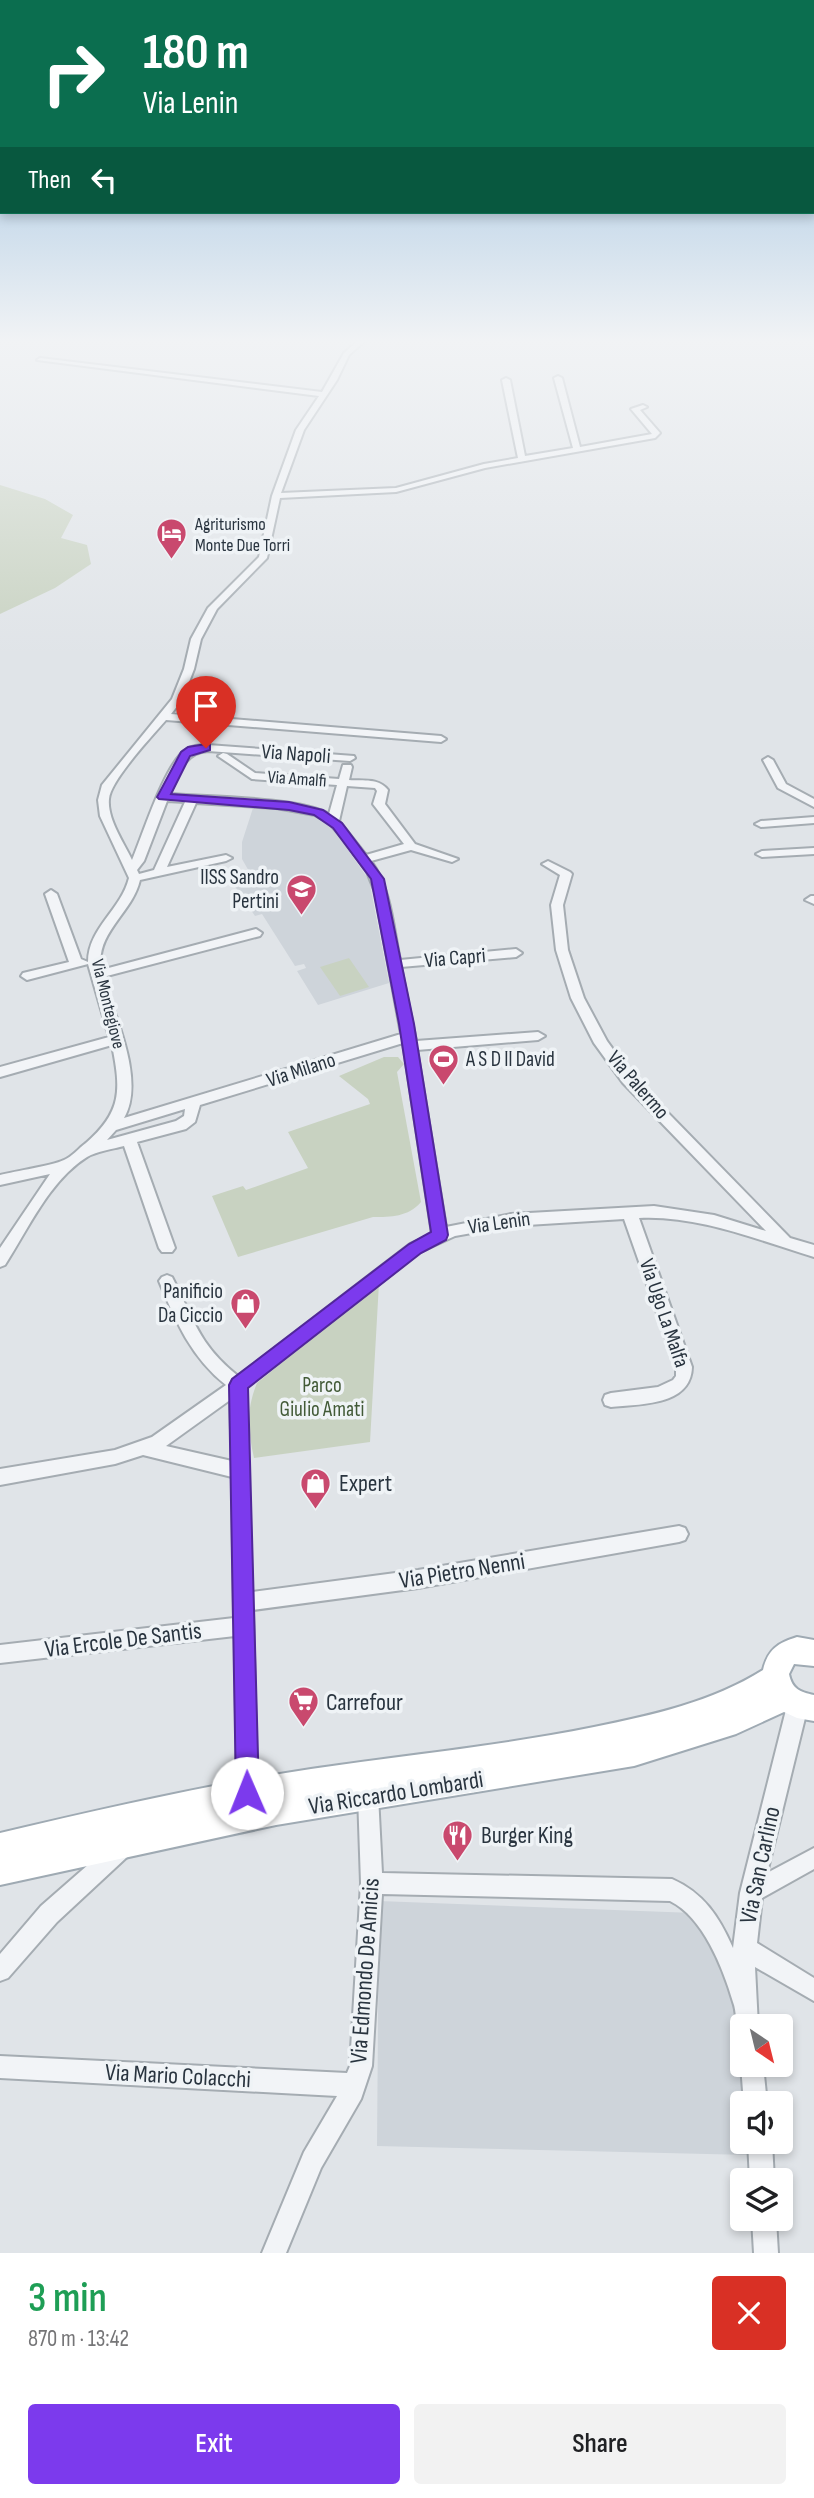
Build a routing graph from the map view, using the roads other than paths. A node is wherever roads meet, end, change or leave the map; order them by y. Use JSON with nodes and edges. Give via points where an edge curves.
{"nodes":[{"id":1,"x":294,"y":445,"type":"edge"},
{"id":2,"x":519,"y":445,"type":"edge"},
{"id":3,"x":576,"y":445,"type":"edge"},
{"id":4,"x":604,"y":445,"type":"edge"},
{"id":5,"x":577,"y":450,"type":"junction"},
{"id":6,"x":522,"y":459,"type":"junction"},
{"id":7,"x":276,"y":496,"type":"junction"},
{"id":8,"x":165,"y":717,"type":"junction"},
{"id":9,"x":440,"y":739,"type":"dead end"},
{"id":10,"x":223,"y":756,"type":"dead end"},
{"id":11,"x":768,"y":760,"type":"dead end"},
{"id":12,"x":348,"y":762,"type":"joint"},
{"id":13,"x":251,"y":776,"type":"junction"},
{"id":14,"x":342,"y":782,"type":"junction"},
{"id":15,"x":164,"y":797,"type":"junction"},
{"id":16,"x":192,"y":799,"type":"junction"},
{"id":17,"x":244,"y":802,"type":"junction"},
{"id":18,"x":814,"y":804,"type":"edge"},
{"id":19,"x":814,"y":820,"type":"edge"},
{"id":20,"x":333,"y":821,"type":"junction"},
{"id":21,"x":761,"y":824,"type":"dead end"},
{"id":22,"x":411,"y":846,"type":"junction"},
{"id":23,"x":814,"y":851,"type":"edge"},
{"id":24,"x":762,"y":854,"type":"dead end"},
{"id":25,"x":226,"y":858,"type":"dead end"},
{"id":26,"x":364,"y":859,"type":"junction"},
{"id":27,"x":452,"y":859,"type":"dead end"},
{"id":28,"x":548,"y":864,"type":"dead end"},
{"id":29,"x":133,"y":873,"type":"junction"},
{"id":30,"x":159,"y":873,"type":"junction"},
{"id":31,"x":51,"y":894,"type":"dead end"},
{"id":32,"x":257,"y":933,"type":"dead end"},
{"id":33,"x":516,"y":953,"type":"dead end"},
{"id":34,"x":94,"y":960,"type":"junction"},
{"id":35,"x":76,"y":964,"type":"junction"},
{"id":36,"x":395,"y":964,"type":"junction"},
{"id":37,"x":97,"y":975,"type":"junction"},
{"id":38,"x":27,"y":976,"type":"dead end"},
{"id":39,"x":538,"y":1036,"type":"dead end"},
{"id":40,"x":118,"y":1039,"type":"junction"},
{"id":41,"x":409,"y":1042,"type":"junction"},
{"id":42,"x":0,"y":1072,"type":"edge"},
{"id":43,"x":194,"y":1103,"type":"junction"},
{"id":44,"x":110,"y":1127,"type":"junction"},
{"id":45,"x":129,"y":1140,"type":"junction"},
{"id":46,"x":81,"y":1153,"type":"junction"},
{"id":47,"x":68,"y":1164,"type":"junction"},
{"id":48,"x":0,"y":1180,"type":"edge"},
{"id":49,"x":629,"y":1212,"type":"junction"},
{"id":50,"x":440,"y":1235,"type":"junction"},
{"id":51,"x":784,"y":1241,"type":"junction"},
{"id":52,"x":167,"y":1248,"type":"dead end"},
{"id":53,"x":814,"y":1251,"type":"edge"},
{"id":54,"x":0,"y":1261,"type":"edge"},
{"id":55,"x":167,"y":1281,"type":"dead end"},
{"id":56,"x":239,"y":1385,"type":"junction"},
{"id":57,"x":611,"y":1400,"type":"dead end"},
{"id":58,"x":145,"y":1448,"type":"junction"},
{"id":59,"x":241,"y":1471,"type":"junction"},
{"id":60,"x":0,"y":1478,"type":"edge"},
{"id":61,"x":679,"y":1534,"type":"dead end"},
{"id":62,"x":245,"y":1602,"type":"junction"},
{"id":63,"x":245,"y":1626,"type":"junction"},
{"id":64,"x":812,"y":1646,"type":"edge"},
{"id":65,"x":0,"y":1654,"type":"edge"},
{"id":66,"x":793,"y":1697,"type":"edge"},
{"id":67,"x":247,"y":1793,"type":"junction"},
{"id":68,"x":368,"y":1795,"type":"junction"},
{"id":69,"x":130,"y":1841,"type":"junction"},
{"id":70,"x":0,"y":1847,"type":"edge"},
{"id":71,"x":814,"y":1858,"type":"edge"},
{"id":72,"x":0,"y":1871,"type":"edge"},
{"id":73,"x":372,"y":1883,"type":"junction"},
{"id":74,"x":751,"y":1893,"type":"junction"},
{"id":75,"x":744,"y":1948,"type":"junction"},
{"id":76,"x":0,"y":1970,"type":"edge"},
{"id":77,"x":814,"y":1990,"type":"edge"},
{"id":78,"x":745,"y":2003,"type":"junction"},
{"id":79,"x":746,"y":2014,"type":"edge"},
{"id":80,"x":0,"y":2067,"type":"edge"},
{"id":81,"x":355,"y":2085,"type":"junction"},
{"id":82,"x":765,"y":2231,"type":"edge"},
{"id":83,"x":274,"y":2253,"type":"edge"},
{"id":84,"x":766,"y":2253,"type":"edge"}],
"edges":[{"from":1,"to":7,"type":"street"},
{"from":2,"to":6,"type":"street"},
{"from":3,"to":5,"type":"street"},
{"from":4,"to":5,"type":"street"},
{"from":5,"to":6,"type":"street"},
{"from":6,"to":7,"type":"street","via":[[396,490]]},
{"from":7,"to":8,"type":"street","via":[[264,555],[213,608],[196,639],[183,687]]},
{"from":8,"to":9,"type":"street"},
{"from":8,"to":29,"type":"street","via":[[117,772],[103,796],[106,816]]},
{"from":10,"to":13,"type":"street","name":"Via Amalfi"},
{"from":11,"to":18,"type":"street","via":[[782,786]]},
{"from":12,"to":14,"type":"street","name":"Via Amalfi"},
{"from":12,"to":15,"type":"street","name":"Via Napoli","via":[[195,749],[184,756]]},
{"from":13,"to":14,"type":"street","name":"Via Amalfi"},
{"from":13,"to":17,"type":"street","name":"Via Amalfi"},
{"from":14,"to":20,"type":"street","name":"Via Amalfi"},
{"from":14,"to":22,"type":"street","name":"Via Amalfi","via":[[381,787],[379,804]]},
{"from":15,"to":16,"type":"street"},
{"from":15,"to":29,"type":"street","name":"Via Napoli"},
{"from":16,"to":17,"type":"street"},
{"from":16,"to":30,"type":"street"},
{"from":17,"to":20,"type":"street","via":[[305,809]]},
{"from":19,"to":21,"type":"street"},
{"from":20,"to":26,"type":"street"},
{"from":22,"to":26,"type":"street"},
{"from":22,"to":27,"type":"street"},
{"from":23,"to":24,"type":"street"},
{"from":25,"to":30,"type":"street"},
{"from":26,"to":36,"type":"street","via":[[380,888]]},
{"from":28,"to":51,"type":"street","name":"Via Palermo","via":[[566,874],[557,906],[561,951],[610,1057]]},
{"from":29,"to":30,"type":"street"},
{"from":29,"to":34,"type":"street","name":"Via Montegiove","via":[[130,893],[99,941]]},
{"from":31,"to":35,"type":"street"},
{"from":32,"to":37,"type":"street"},
{"from":33,"to":36,"type":"street","name":"Via Capri"},
{"from":34,"to":35,"type":"street"},
{"from":34,"to":37,"type":"street","name":"Via Montegiove"},
{"from":35,"to":38,"type":"street"},
{"from":36,"to":41,"type":"street"},
{"from":37,"to":40,"type":"street","name":"Via Montegiove"},
{"from":39,"to":41,"type":"street","name":"Via Milano"},
{"from":40,"to":42,"type":"street"},
{"from":40,"to":44,"type":"street","name":"Via Montegiove","via":[[123,1099]]},
{"from":41,"to":43,"type":"street","name":"Via Milano"},
{"from":41,"to":50,"type":"street"},
{"from":43,"to":44,"type":"street","name":"Via Milano"},
{"from":43,"to":45,"type":"street","via":[[192,1115],[184,1123]]},
{"from":44,"to":46,"type":"street","name":"Via Montegiove"},
{"from":45,"to":46,"type":"street"},
{"from":45,"to":52,"type":"street"},
{"from":46,"to":47,"type":"street","name":"Via Montegiove"},
{"from":47,"to":48,"type":"street"},
{"from":47,"to":54,"type":"street","name":"Via Montegiove"},
{"from":49,"to":50,"type":"street","name":"Via Lenin","via":[[502,1221]]},
{"from":49,"to":51,"type":"street","name":"Via Lenin","via":[[703,1219]]},
{"from":49,"to":57,"type":"street","name":"Via Ugo La Malfa","via":[[685,1378],[669,1392]]},
{"from":50,"to":56,"type":"street","name":"Via Lenin","via":[[415,1248]]},
{"from":51,"to":53,"type":"street","name":"Via Lenin"},
{"from":55,"to":56,"type":"street","via":[[198,1350]]},
{"from":56,"to":58,"type":"street","name":"Via Lenin"},
{"from":56,"to":59,"type":"street"},
{"from":58,"to":59,"type":"street"},
{"from":58,"to":60,"type":"street","name":"Via Lenin"},
{"from":59,"to":62,"type":"street"},
{"from":61,"to":62,"type":"street","name":"Via Pietro Nenni","via":[[418,1579]]},
{"from":62,"to":63,"type":"street"},
{"from":63,"to":65,"type":"street","name":"Via Ercole De Santis"},
{"from":63,"to":67,"type":"street"},
{"from":64,"to":66,"type":"main road","via":[[778,1662]]},
{"from":66,"to":67,"type":"main road","name":"Via Riccardo Lombardi","via":[[744,1698],[709,1712],[607,1738],[523,1754]]},
{"from":66,"to":68,"type":"main road","name":"Via Riccardo Lombardi","via":[[697,1735],[618,1757]]},
{"from":66,"to":74,"type":"street","name":"Via San Carlino"},
{"from":67,"to":70,"type":"main road","name":"Via Riccardo Lombardi"},
{"from":68,"to":69,"type":"main road","name":"Via Riccardo Lombardi"},
{"from":68,"to":73,"type":"street","name":"Via Edmondo De Amicis"},
{"from":69,"to":72,"type":"main road","name":"Via Riccardo Lombardi"},
{"from":69,"to":76,"type":"street","via":[[49,1914]]},
{"from":71,"to":74,"type":"street"},
{"from":73,"to":78,"type":"street","via":[[672,1890],[703,1911]]},
{"from":73,"to":81,"type":"street","name":"Via Edmondo De Amicis","via":[[364,2044]]},
{"from":74,"to":75,"type":"street","name":"Via San Carlino"},
{"from":75,"to":77,"type":"street"},
{"from":75,"to":78,"type":"street","name":"Via San Carlino"},
{"from":78,"to":79,"type":"street","name":"Via San Carlino"},
{"from":80,"to":81,"type":"street","name":"Via Mario Colacchi"},
{"from":81,"to":83,"type":"street","name":"Via Edmondo De Amicis","via":[[313,2160]]},
{"from":82,"to":84,"type":"street"}]}
